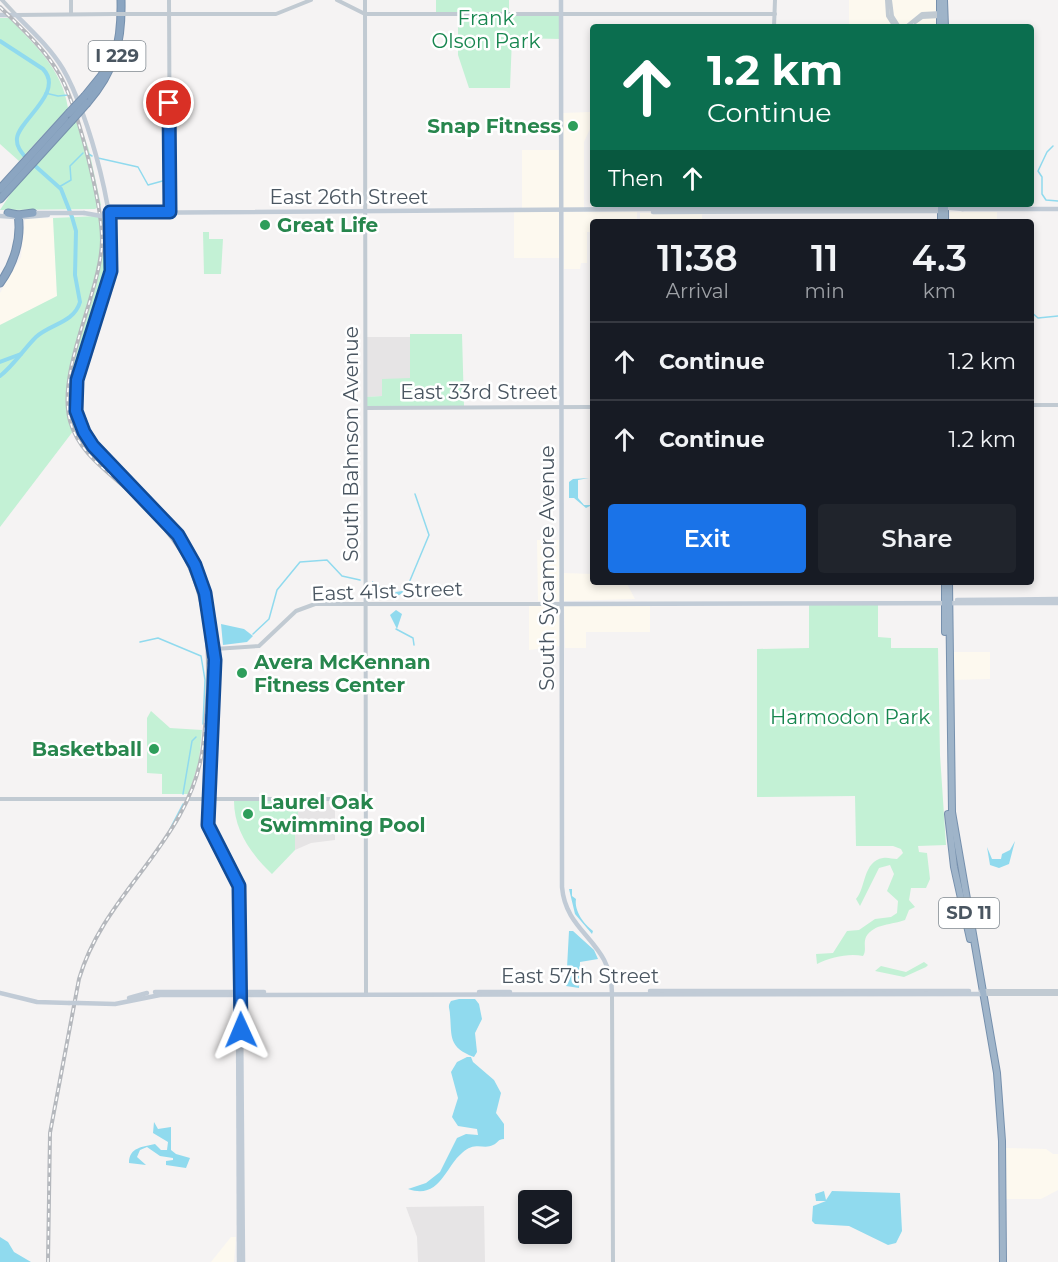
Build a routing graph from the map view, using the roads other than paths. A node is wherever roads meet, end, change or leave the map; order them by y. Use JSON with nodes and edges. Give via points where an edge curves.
{"nodes":[{"id":1,"x":2,"y":0,"type":"edge"},
{"id":2,"x":71,"y":0,"type":"edge"},
{"id":3,"x":120,"y":0,"type":"edge"},
{"id":4,"x":169,"y":0,"type":"edge"},
{"id":5,"x":311,"y":0,"type":"edge"},
{"id":6,"x":337,"y":0,"type":"edge"},
{"id":7,"x":365,"y":0,"type":"edge"},
{"id":8,"x":561,"y":0,"type":"edge"},
{"id":9,"x":775,"y":0,"type":"edge"},
{"id":10,"x":889,"y":0,"type":"edge"},
{"id":11,"x":942,"y":0,"type":"edge"},
{"id":12,"x":71,"y":14,"type":"junction"},
{"id":13,"x":169,"y":14,"type":"junction"},
{"id":14,"x":365,"y":14,"type":"junction"},
{"id":15,"x":561,"y":14,"type":"junction"},
{"id":16,"x":776,"y":14,"type":"junction"},
{"id":17,"x":942,"y":14,"type":"junction"},
{"id":18,"x":0,"y":15,"type":"edge"},
{"id":19,"x":16,"y":15,"type":"junction"},
{"id":20,"x":774,"y":24,"type":"edge"},
{"id":21,"x":895,"y":24,"type":"edge"},
{"id":22,"x":911,"y":24,"type":"edge"},
{"id":23,"x":943,"y":24,"type":"edge"},
{"id":24,"x":21,"y":170,"type":"junction"},
{"id":25,"x":0,"y":189,"type":"edge"},
{"id":26,"x":0,"y":199,"type":"edge"},
{"id":27,"x":844,"y":207,"type":"edge"},
{"id":28,"x":943,"y":207,"type":"edge"},
{"id":29,"x":1058,"y":209,"type":"edge"},
{"id":30,"x":561,"y":211,"type":"junction"},
{"id":31,"x":170,"y":212,"type":"junction"},
{"id":32,"x":365,"y":212,"type":"junction"},
{"id":33,"x":3,"y":214,"type":"edge"},
{"id":34,"x":108,"y":216,"type":"junction"},
{"id":35,"x":22,"y":217,"type":"junction"},
{"id":36,"x":0,"y":281,"type":"edge"},
{"id":37,"x":1034,"y":405,"type":"edge"},
{"id":38,"x":1058,"y":405,"type":"edge"},
{"id":39,"x":590,"y":406,"type":"edge"},
{"id":40,"x":561,"y":407,"type":"junction"},
{"id":41,"x":366,"y":408,"type":"junction"},
{"id":42,"x":947,"y":585,"type":"edge"},
{"id":43,"x":947,"y":601,"type":"junction"},
{"id":44,"x":1058,"y":601,"type":"edge"},
{"id":45,"x":562,"y":602,"type":"junction"},
{"id":46,"x":366,"y":604,"type":"junction"},
{"id":47,"x":215,"y":649,"type":"junction"},
{"id":48,"x":0,"y":799,"type":"edge"},
{"id":49,"x":208,"y":799,"type":"junction"},
{"id":50,"x":366,"y":799,"type":"junction"},
{"id":51,"x":192,"y":992,"type":"junction"},
{"id":52,"x":0,"y":993,"type":"edge"},
{"id":53,"x":612,"y":993,"type":"junction"},
{"id":54,"x":982,"y":993,"type":"junction"},
{"id":55,"x":1058,"y":993,"type":"edge"},
{"id":56,"x":240,"y":994,"type":"junction"},
{"id":57,"x":366,"y":994,"type":"junction"},
{"id":58,"x":171,"y":995,"type":"junction"},
{"id":59,"x":104,"y":1003,"type":"junction"},
{"id":60,"x":241,"y":1262,"type":"edge"},
{"id":61,"x":613,"y":1262,"type":"edge"},
{"id":62,"x":1003,"y":1262,"type":"edge"}],
"edges":[{"from":1,"to":19,"type":"street"},
{"from":2,"to":12,"type":"street"},
{"from":3,"to":24,"type":"highway","number":"I 229","bridge":true,"via":[[111,58],[100,78],[86,100]]},
{"from":4,"to":13,"type":"street"},
{"from":5,"to":13,"type":"street","via":[[276,14]]},
{"from":6,"to":14,"type":"street"},
{"from":7,"to":14,"type":"street","name":"South Bahnson Avenue"},
{"from":8,"to":15,"type":"main road","name":"South Sycamore Avenue"},
{"from":9,"to":16,"type":"street"},
{"from":10,"to":21,"type":"street","via":[[888,16]]},
{"from":11,"to":17,"type":"highway"},
{"from":12,"to":13,"type":"street","bridge":true},
{"from":12,"to":19,"type":"street"},
{"from":13,"to":31,"type":"street"},
{"from":14,"to":15,"type":"street"},
{"from":14,"to":32,"type":"street","name":"South Bahnson Avenue"},
{"from":15,"to":16,"type":"street"},
{"from":15,"to":30,"type":"main road","name":"South Sycamore Avenue"},
{"from":16,"to":20,"type":"street"},
{"from":17,"to":22,"type":"street","via":[[922,14]]},
{"from":17,"to":23,"type":"highway"},
{"from":18,"to":19,"type":"main road"},
{"from":19,"to":34,"type":"main road","via":[[48,48],[71,84]]},
{"from":24,"to":25,"type":"highway","number":"I 229"},
{"from":24,"to":26,"type":"highway","number":"I 229"},
{"from":27,"to":28,"type":"main road","name":"East 26th Street"},
{"from":27,"to":30,"type":"main road","name":"East 26th Street"},
{"from":28,"to":29,"type":"main road","name":"East 26th Street"},
{"from":30,"to":32,"type":"main road","name":"East 26th Street"},
{"from":30,"to":40,"type":"main road","name":"South Sycamore Avenue"},
{"from":31,"to":32,"type":"main road","name":"East 26th Street"},
{"from":31,"to":34,"type":"main road","name":"East 26th Street"},
{"from":32,"to":41,"type":"street","name":"South Bahnson Avenue"},
{"from":33,"to":35,"type":"highway"},
{"from":33,"to":35,"type":"main road","name":"East 26th Street"},
{"from":34,"to":35,"type":"main road","name":"East 26th Street","bridge":true,"via":[[60,213]]},
{"from":34,"to":47,"type":"main road","via":[[111,271],[76,382],[78,417],[86,436],[172,528],[193,560],[205,593]]},
{"from":35,"to":36,"type":"highway","via":[[15,254]]},
{"from":37,"to":38,"type":"street"},
{"from":39,"to":40,"type":"street","name":"East 33rd Street"},
{"from":40,"to":41,"type":"street","name":"East 33rd Street"},
{"from":40,"to":45,"type":"main road","name":"South Sycamore Avenue"},
{"from":41,"to":46,"type":"street","name":"South Bahnson Avenue"},
{"from":42,"to":43,"type":"highway","number":"SD 11"},
{"from":43,"to":44,"type":"main road","name":"East 41st Street"},
{"from":43,"to":45,"type":"main road","name":"East 41st Street"},
{"from":43,"to":54,"type":"highway","number":"SD 11","via":[[952,812]]},
{"from":45,"to":46,"type":"street","name":"East 41st Street"},
{"from":45,"to":53,"type":"main road","name":"South Sycamore Avenue","via":[[562,892],[572,919],[605,959]]},
{"from":46,"to":47,"type":"street","name":"East 41st Street","via":[[306,606],[259,646]]},
{"from":46,"to":50,"type":"street","name":"South Bahnson Avenue"},
{"from":47,"to":49,"type":"main road"},
{"from":48,"to":49,"type":"street"},
{"from":49,"to":50,"type":"street"},
{"from":49,"to":56,"type":"main road","via":[[209,830],[239,886]]},
{"from":50,"to":57,"type":"street","name":"South Bahnson Avenue"},
{"from":51,"to":56,"type":"main road","name":"East 57th Street"},
{"from":51,"to":58,"type":"main road"},
{"from":51,"to":59,"type":"main road","name":"East 57th Street","via":[[146,993]]},
{"from":52,"to":59,"type":"main road","name":"East 57th Street","bridge":true,"via":[[37,1002]]},
{"from":53,"to":54,"type":"main road","name":"East 57th Street"},
{"from":53,"to":57,"type":"main road","name":"East 57th Street"},
{"from":53,"to":61,"type":"street","name":"South Sycamore Avenue"},
{"from":54,"to":55,"type":"street","name":"East 57th Street"},
{"from":54,"to":62,"type":"highway","number":"SD 11","via":[[997,1073]]},
{"from":56,"to":57,"type":"main road","name":"East 57th Street"},
{"from":56,"to":58,"type":"main road","name":"East 57th Street"},
{"from":56,"to":60,"type":"main road"},
{"from":58,"to":59,"type":"main road","name":"East 57th Street"}]}
